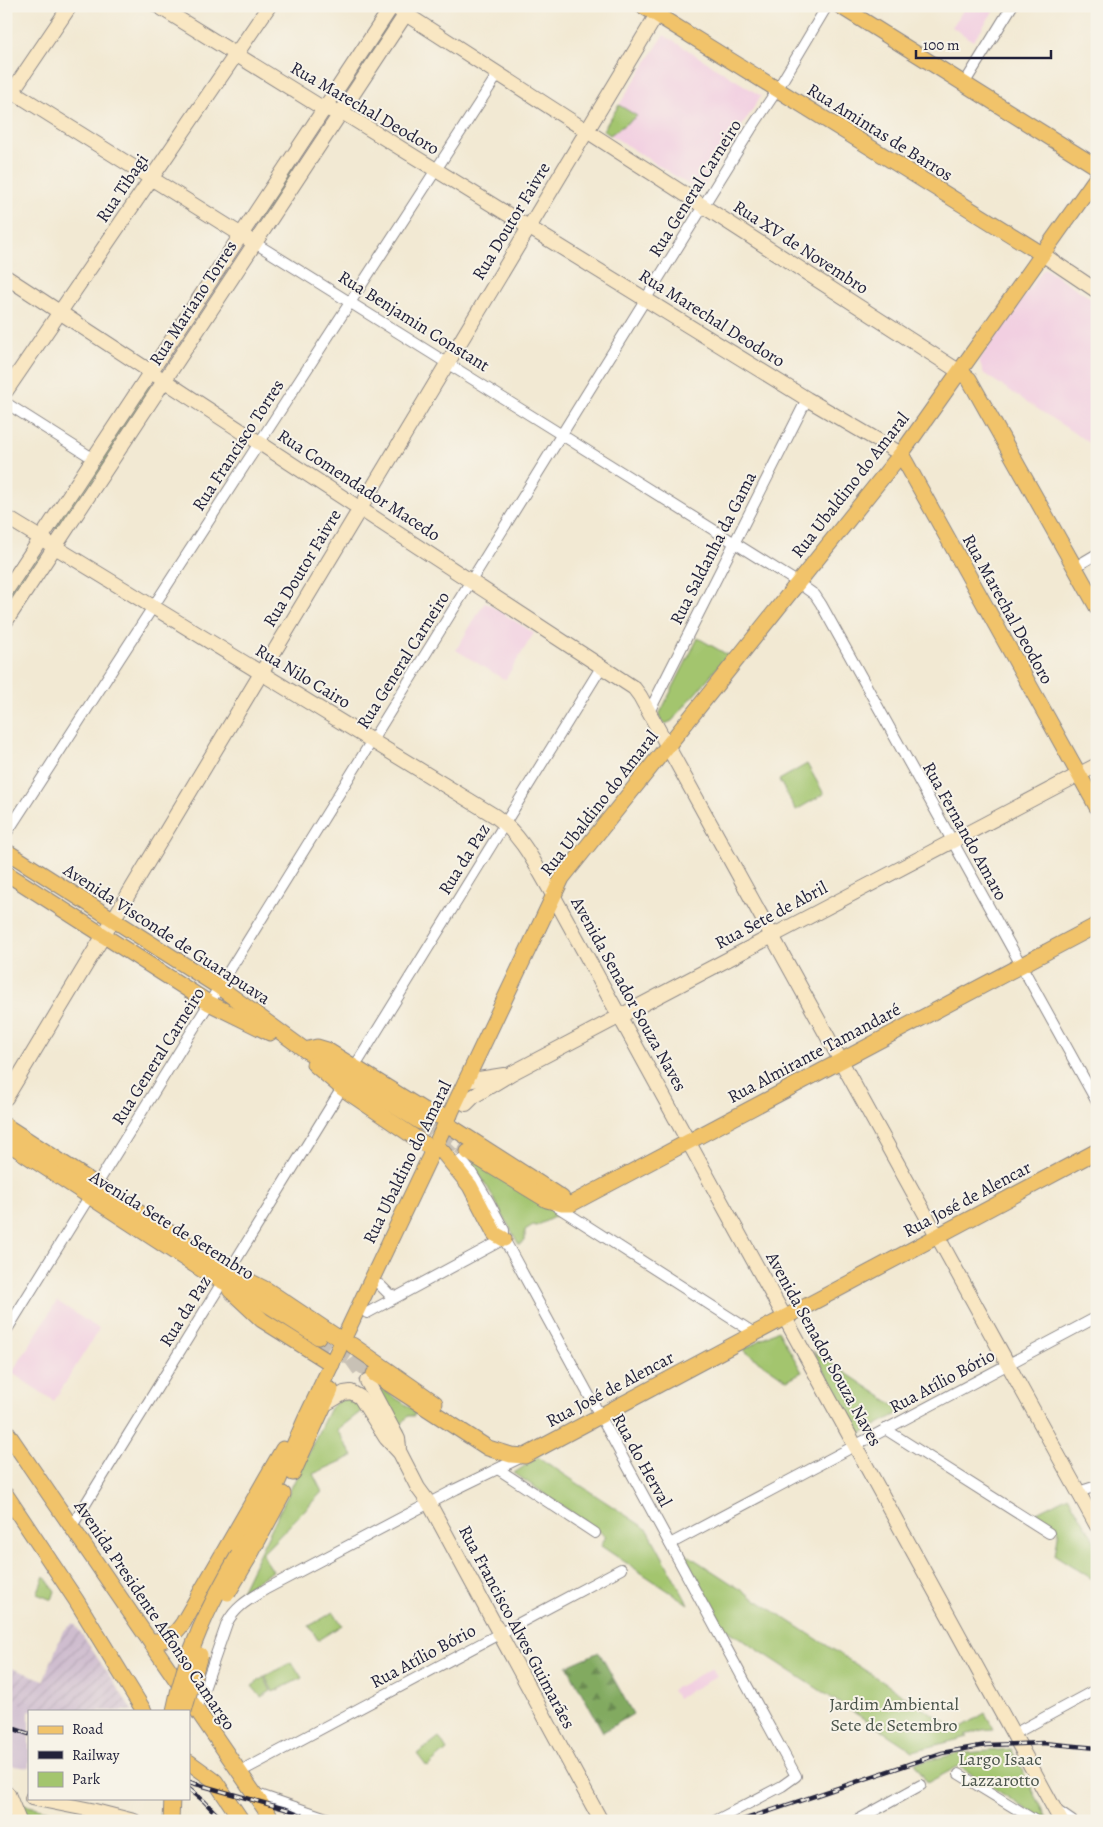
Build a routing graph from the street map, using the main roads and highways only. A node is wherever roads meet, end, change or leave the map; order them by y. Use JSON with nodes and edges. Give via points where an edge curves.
{"nodes":[{"id":1,"x":70,"y":6,"type":"edge"},
{"id":2,"x":158,"y":6,"type":"edge"},
{"id":3,"x":269,"y":6,"type":"edge"},
{"id":4,"x":392,"y":6,"type":"edge"},
{"id":5,"x":643,"y":6,"type":"edge"},
{"id":6,"x":840,"y":6,"type":"edge"},
{"id":7,"x":408,"y":10,"type":"edge"},
{"id":8,"x":659,"y":10,"type":"edge"},
{"id":9,"x":236,"y":54,"type":"junction"},
{"id":10,"x":9,"y":95,"type":"edge"},
{"id":11,"x":324,"y":109,"type":"junction"},
{"id":12,"x":342,"y":112,"type":"junction"},
{"id":13,"x":586,"y":131,"type":"junction"},
{"id":14,"x":303,"y":142,"type":"junction"},
{"id":15,"x":1097,"y":167,"type":"edge"},
{"id":16,"x":1097,"y":176,"type":"edge"},
{"id":17,"x":151,"y":179,"type":"junction"},
{"id":18,"x":291,"y":190,"type":"junction"},
{"id":19,"x":529,"y":228,"type":"junction"},
{"id":20,"x":241,"y":235,"type":"junction"},
{"id":21,"x":255,"y":243,"type":"junction"},
{"id":22,"x":1042,"y":254,"type":"junction"},
{"id":23,"x":6,"y":277,"type":"edge"},
{"id":24,"x":1097,"y":291,"type":"edge"},
{"id":25,"x":219,"y":298,"type":"junction"},
{"id":26,"x":60,"y":312,"type":"junction"},
{"id":27,"x":185,"y":320,"type":"junction"},
{"id":28,"x":151,"y":371,"type":"junction"},
{"id":29,"x":960,"y":372,"type":"junction"},
{"id":30,"x":165,"y":380,"type":"junction"},
{"id":31,"x":6,"y":391,"type":"edge"},
{"id":32,"x":901,"y":454,"type":"junction"},
{"id":33,"x":360,"y":508,"type":"junction"},
{"id":34,"x":6,"y":517,"type":"edge"},
{"id":35,"x":41,"y":538,"type":"junction"},
{"id":36,"x":55,"y":547,"type":"junction"},
{"id":37,"x":6,"y":591,"type":"edge"},
{"id":38,"x":1097,"y":607,"type":"edge"},
{"id":39,"x":7,"y":618,"type":"edge"},
{"id":40,"x":261,"y":673,"type":"junction"},
{"id":41,"x":667,"y":746,"type":"junction"},
{"id":42,"x":1097,"y":766,"type":"edge"},
{"id":43,"x":1079,"y":775,"type":"junction"},
{"id":44,"x":1097,"y":808,"type":"edge"},
{"id":45,"x":6,"y":851,"type":"edge"},
{"id":46,"x":6,"y":873,"type":"edge"},
{"id":47,"x":28,"y":886,"type":"junction"},
{"id":48,"x":65,"y":888,"type":"junction"},
{"id":49,"x":553,"y":895,"type":"junction"},
{"id":50,"x":113,"y":920,"type":"junction"},
{"id":51,"x":1097,"y":925,"type":"edge"},
{"id":52,"x":104,"y":936,"type":"junction"},
{"id":53,"x":771,"y":936,"type":"junction"},
{"id":54,"x":620,"y":1016,"type":"junction"},
{"id":55,"x":305,"y":1050,"type":"junction"},
{"id":56,"x":840,"y":1061,"type":"junction"},
{"id":57,"x":512,"y":1073,"type":"junction"},
{"id":58,"x":466,"y":1081,"type":"junction"},
{"id":59,"x":6,"y":1098,"type":"edge"},
{"id":60,"x":466,"y":1104,"type":"joint"},
{"id":61,"x":451,"y":1121,"type":"junction"},
{"id":62,"x":420,"y":1122,"type":"tunnel mouth"},
{"id":63,"x":6,"y":1126,"type":"edge"},
{"id":64,"x":6,"y":1142,"type":"edge"},
{"id":65,"x":688,"y":1142,"type":"junction"},
{"id":66,"x":438,"y":1149,"type":"junction"},
{"id":67,"x":1097,"y":1151,"type":"edge"},
{"id":68,"x":465,"y":1156,"type":"tunnel mouth"},
{"id":69,"x":94,"y":1191,"type":"junction"},
{"id":70,"x":574,"y":1202,"type":"junction"},
{"id":71,"x":937,"y":1236,"type":"junction"},
{"id":72,"x":504,"y":1240,"type":"road end"},
{"id":73,"x":226,"y":1276,"type":"junction"},
{"id":74,"x":785,"y":1317,"type":"junction"},
{"id":75,"x":318,"y":1337,"type":"tunnel mouth"},
{"id":76,"x":348,"y":1343,"type":"junction"},
{"id":77,"x":332,"y":1364,"type":"junction"},
{"id":78,"x":370,"y":1377,"type":"joint"},
{"id":79,"x":324,"y":1405,"type":"junction"},
{"id":80,"x":305,"y":1420,"type":"junction"},
{"id":81,"x":6,"y":1431,"type":"edge"},
{"id":82,"x":400,"y":1453,"type":"junction"},
{"id":83,"x":518,"y":1455,"type":"junction"},
{"id":84,"x":6,"y":1496,"type":"edge"},
{"id":85,"x":1097,"y":1526,"type":"edge"},
{"id":86,"x":244,"y":1556,"type":"junction"},
{"id":87,"x":150,"y":1641,"type":"junction"},
{"id":88,"x":143,"y":1710,"type":"edge"},
{"id":89,"x":174,"y":1710,"type":"edge"},
{"id":90,"x":190,"y":1710,"type":"edge"},
{"id":91,"x":190,"y":1763,"type":"edge"},
{"id":92,"x":7,"y":1794,"type":"edge"},
{"id":93,"x":28,"y":1798,"type":"edge"},
{"id":94,"x":40,"y":1800,"type":"edge"},
{"id":95,"x":162,"y":1800,"type":"edge"},
{"id":96,"x":172,"y":1800,"type":"edge"},
{"id":97,"x":91,"y":1810,"type":"junction"},
{"id":98,"x":1058,"y":1816,"type":"edge"},
{"id":99,"x":19,"y":1821,"type":"edge"},
{"id":100,"x":78,"y":1821,"type":"edge"},
{"id":101,"x":134,"y":1821,"type":"edge"},
{"id":102,"x":160,"y":1821,"type":"edge"},
{"id":103,"x":170,"y":1821,"type":"edge"},
{"id":104,"x":242,"y":1821,"type":"edge"},
{"id":105,"x":273,"y":1821,"type":"edge"},
{"id":106,"x":601,"y":1821,"type":"edge"}],
"edges":[{"from":1,"to":10,"type":"main road"},
{"from":2,"to":9,"type":"main road","name":"Rua Marechal Deodoro"},
{"from":3,"to":9,"type":"main road","name":"Rua Tibagi"},
{"from":4,"to":7,"type":"main road","name":"Rua XV de Novembro"},
{"from":4,"to":11,"type":"main road","name":"Rua Mariano Torres"},
{"from":5,"to":8,"type":"main road","name":"Rua Amintas de Barros"},
{"from":6,"to":15,"type":"main road"},
{"from":7,"to":12,"type":"main road","name":"Rua Mariano Torres"},
{"from":7,"to":13,"type":"main road","name":"Rua XV de Novembro"},
{"from":8,"to":13,"type":"main road","name":"Rua Doutor Faivre"},
{"from":8,"to":22,"type":"main road","name":"Rua Amintas de Barros","via":[[777,90]]},
{"from":9,"to":11,"type":"main road","name":"Rua Marechal Deodoro"},
{"from":9,"to":17,"type":"main road","name":"Rua Tibagi"},
{"from":10,"to":17,"type":"main road","name":"Rua Benjamin Constant"},
{"from":11,"to":12,"type":"main road","name":"Rua Marechal Deodoro"},
{"from":11,"to":14,"type":"main road","name":"Rua Mariano Torres"},
{"from":12,"to":18,"type":"main road","name":"Rua Mariano Torres"},
{"from":12,"to":19,"type":"main road","name":"Rua Marechal Deodoro"},
{"from":13,"to":19,"type":"main road","name":"Rua Doutor Faivre"},
{"from":13,"to":29,"type":"main road","name":"Rua XV de Novembro"},
{"from":14,"to":18,"type":"main road"},
{"from":14,"to":20,"type":"main road","name":"Rua Mariano Torres"},
{"from":16,"to":22,"type":"main road","name":"Rua Ubaldino do Amaral"},
{"from":17,"to":20,"type":"main road","name":"Rua Benjamin Constant"},
{"from":17,"to":26,"type":"main road","name":"Rua Tibagi"},
{"from":18,"to":21,"type":"main road","name":"Rua Mariano Torres"},
{"from":19,"to":32,"type":"main road","name":"Rua Marechal Deodoro"},
{"from":19,"to":33,"type":"main road","name":"Rua Doutor Faivre"},
{"from":20,"to":21,"type":"main road","name":"Rua Benjamin Constant"},
{"from":20,"to":27,"type":"main road","name":"Rua Mariano Torres"},
{"from":21,"to":25,"type":"main road","name":"Rua Mariano Torres"},
{"from":22,"to":24,"type":"main road","name":"Rua Amintas de Barros"},
{"from":22,"to":29,"type":"main road","name":"Rua Ubaldino do Amaral"},
{"from":23,"to":26,"type":"main road","name":"Rua Comendador Macedo"},
{"from":25,"to":27,"type":"main road"},
{"from":25,"to":30,"type":"main road","name":"Rua Mariano Torres"},
{"from":26,"to":28,"type":"main road","name":"Rua Comendador Macedo"},
{"from":26,"to":31,"type":"main road","name":"Rua Tibagi"},
{"from":27,"to":28,"type":"main road","name":"Rua Mariano Torres"},
{"from":28,"to":30,"type":"main road","name":"Rua Comendador Macedo"},
{"from":28,"to":35,"type":"main road","name":"Rua Mariano Torres"},
{"from":29,"to":32,"type":"main road","name":"Rua Ubaldino do Amaral"},
{"from":29,"to":38,"type":"main road","name":"Rua XV de Novembro","via":[[969,379]]},
{"from":30,"to":33,"type":"main road","name":"Rua Comendador Macedo"},
{"from":30,"to":36,"type":"main road","name":"Rua Mariano Torres"},
{"from":32,"to":41,"type":"main road","name":"Rua Ubaldino do Amaral"},
{"from":32,"to":43,"type":"main road","name":"Rua Marechal Deodoro"},
{"from":33,"to":40,"type":"main road","name":"Rua Doutor Faivre"},
{"from":33,"to":41,"type":"main road","name":"Rua Comendador Macedo","via":[[634,688]]},
{"from":34,"to":35,"type":"main road","name":"Rua Nilo Cairo"},
{"from":35,"to":36,"type":"main road","name":"Rua Nilo Cairo"},
{"from":35,"to":37,"type":"main road","name":"Rua Mariano Torres"},
{"from":36,"to":39,"type":"main road","name":"Rua Mariano Torres"},
{"from":36,"to":40,"type":"main road","name":"Rua Nilo Cairo"},
{"from":40,"to":49,"type":"main road","name":"Rua Nilo Cairo","via":[[505,824],[526,849]]},
{"from":40,"to":50,"type":"main road","name":"Rua Doutor Faivre"},
{"from":41,"to":49,"type":"main road","name":"Rua Ubaldino do Amaral","via":[[562,878]]},
{"from":41,"to":53,"type":"main road","name":"Rua Comendador Macedo"},
{"from":42,"to":43,"type":"main road","name":"Rua Sete de Abril"},
{"from":43,"to":44,"type":"main road","name":"Rua Marechal Deodoro"},
{"from":43,"to":53,"type":"main road","name":"Rua Sete de Abril"},
{"from":45,"to":48,"type":"main road","name":"Avenida Visconde de Guarapuava"},
{"from":46,"to":47,"type":"main road","name":"Avenida Visconde de Guarapuava"},
{"from":47,"to":48,"type":"main road"},
{"from":47,"to":52,"type":"main road","name":"Avenida Visconde de Guarapuava"},
{"from":48,"to":50,"type":"main road","name":"Avenida Visconde de Guarapuava"},
{"from":49,"to":54,"type":"main road","name":"Avenida Senador Souza Naves"},
{"from":49,"to":58,"type":"main road","name":"Rua Ubaldino do Amaral"},
{"from":50,"to":52,"type":"main road","name":"Rua Doutor Faivre"},
{"from":50,"to":55,"type":"main road","name":"Avenida Visconde de Guarapuava","via":[[219,987]]},
{"from":51,"to":56,"type":"main road","name":"Rua Almirante Tamandaré"},
{"from":52,"to":55,"type":"main road","name":"Avenida Visconde de Guarapuava","via":[[209,1003]]},
{"from":52,"to":59,"type":"main road","name":"Rua Doutor Faivre"},
{"from":53,"to":54,"type":"main road","name":"Rua Sete de Abril"},
{"from":53,"to":56,"type":"main road","name":"Rua Comendador Macedo"},
{"from":54,"to":57,"type":"main road","name":"Rua Sete de Abril"},
{"from":54,"to":65,"type":"main road","name":"Avenida Senador Souza Naves"},
{"from":55,"to":61,"type":"main road","via":[[317,1047],[326,1050],[430,1114]]},
{"from":55,"to":62,"type":"main road","name":"Avenida Visconde de Guarapuava"},
{"from":55,"to":66,"type":"main road","via":[[318,1069],[342,1088],[426,1145]]},
{"from":56,"to":65,"type":"main road","name":"Rua Almirante Tamandaré"},
{"from":56,"to":71,"type":"main road","name":"Rua Comendador Macedo"},
{"from":57,"to":58,"type":"main road"},
{"from":57,"to":60,"type":"main road","name":"Rua Sete de Abril"},
{"from":58,"to":61,"type":"main road","name":"Rua Ubaldino do Amaral"},
{"from":60,"to":61,"type":"main road","name":"Rua Ubaldino do Amaral"},
{"from":61,"to":66,"type":"main road","name":"Rua Ubaldino do Amaral"},
{"from":61,"to":70,"type":"main road","via":[[565,1200]]},
{"from":63,"to":69,"type":"main road","name":"Avenida Sete de Setembro"},
{"from":64,"to":69,"type":"main road","name":"Avenida Sete de Setembro"},
{"from":65,"to":70,"type":"main road","name":"Rua Almirante Tamandaré"},
{"from":65,"to":74,"type":"main road","name":"Avenida Senador Souza Naves"},
{"from":66,"to":72,"type":"main road","via":[[470,1186],[495,1234]]},
{"from":66,"to":76,"type":"main road","name":"Rua Ubaldino do Amaral"},
{"from":66,"to":76,"type":"main road","name":"Rua Ubaldino do Amaral","via":[[380,1286]]},
{"from":67,"to":71,"type":"main road","name":"Rua José de Alencar"},
{"from":68,"to":70,"type":"main road","via":[[547,1200],[562,1204]]},
{"from":69,"to":73,"type":"main road","name":"Avenida Sete de Setembro"},
{"from":71,"to":74,"type":"main road","name":"Rua José de Alencar"},
{"from":71,"to":85,"type":"main road","name":"Rua Comendador Macedo"},
{"from":73,"to":75,"type":"main road","name":"Avenida Sete de Setembro"},
{"from":73,"to":76,"type":"main road","via":[[267,1290]]},
{"from":73,"to":77,"type":"main road","via":[[262,1320]]},
{"from":74,"to":83,"type":"main road","name":"Rua José de Alencar","via":[[600,1416]]},
{"from":74,"to":98,"type":"main road","name":"Avenida Senador Souza Naves"},
{"from":76,"to":77,"type":"main road","name":"Rua Ubaldino do Amaral"},
{"from":76,"to":79,"type":"main road","name":"Rua Ubaldino do Amaral"},
{"from":76,"to":83,"type":"main road"},
{"from":77,"to":80,"type":"main road","name":"Rua Ubaldino do Amaral"},
{"from":78,"to":82,"type":"main road","name":"Rua Francisco Alves Guimarães","via":[[398,1439]]},
{"from":78,"to":83,"type":"main road","via":[[488,1448]]},
{"from":79,"to":82,"type":"main road","name":"Rua Francisco Alves Guimarães","via":[[344,1392],[360,1397],[386,1438]]},
{"from":79,"to":86,"type":"main road","name":"Rua Ubaldino do Amaral","via":[[281,1498]]},
{"from":80,"to":86,"type":"main road","name":"Rua Ubaldino do Amaral"},
{"from":80,"to":87,"type":"main road","via":[[289,1440],[179,1630],[166,1640]]},
{"from":81,"to":87,"type":"main road","name":"Avenida Presidente Affonso Camargo"},
{"from":82,"to":106,"type":"main road","name":"Rua Francisco Alves Guimarães","via":[[418,1488],[433,1501],[500,1634]]},
{"from":84,"to":88,"type":"main road","via":[[76,1600]]},
{"from":86,"to":89,"type":"main road","bridge":true,"via":[[212,1601],[184,1670]]},
{"from":86,"to":90,"type":"main road","bridge":true,"via":[[195,1670]]},
{"from":87,"to":90,"type":"main road","name":"Avenida Presidente Affonso Camargo"},
{"from":90,"to":105,"type":"main road","name":"Avenida Presidente Affonso Camargo","via":[[240,1772]]},
{"from":91,"to":104,"type":"main road","via":[[215,1781]]},
{"from":92,"to":93,"type":"main road"},
{"from":92,"to":99,"type":"main road"},
{"from":94,"to":97,"type":"main road"},
{"from":95,"to":102,"type":"main road"},
{"from":96,"to":103,"type":"main road"},
{"from":97,"to":100,"type":"main road"},
{"from":97,"to":101,"type":"main road"}]}
